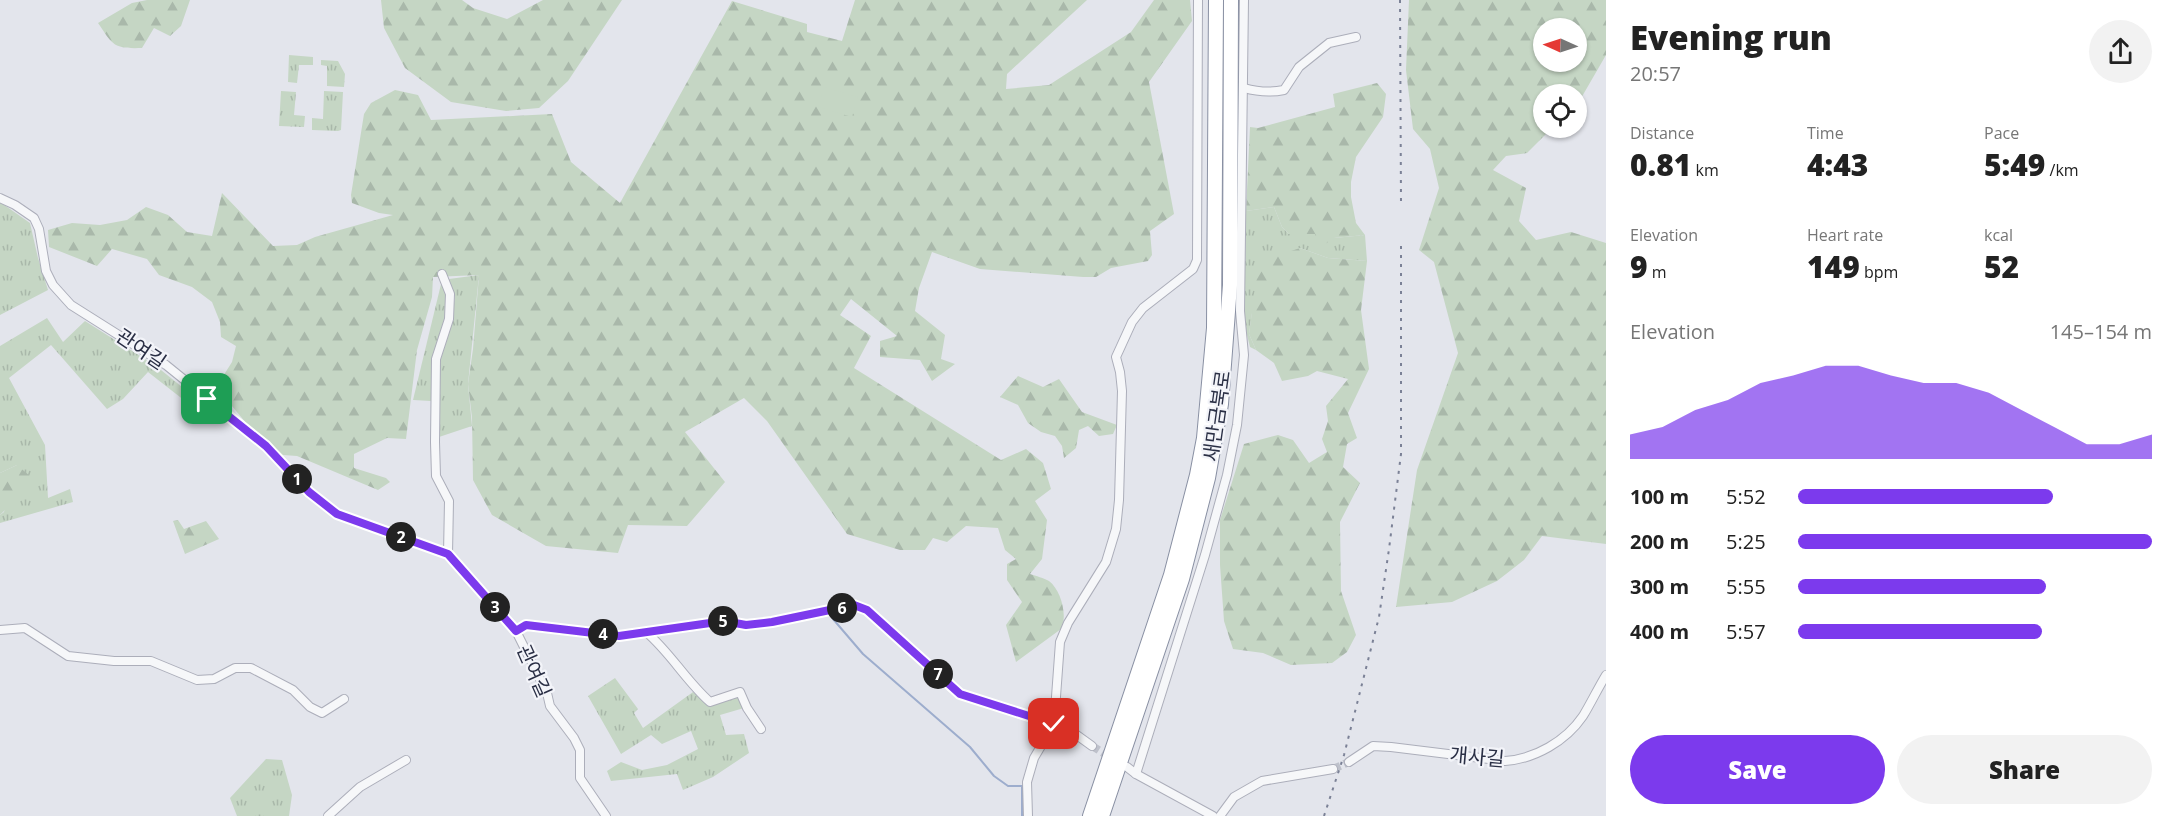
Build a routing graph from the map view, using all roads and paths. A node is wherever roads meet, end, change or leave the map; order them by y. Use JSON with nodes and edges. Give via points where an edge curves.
{"nodes":[{"id":1,"x":1198,"y":0,"type":"edge"},
{"id":2,"x":1216,"y":0,"type":"edge"},
{"id":3,"x":1231,"y":0,"type":"edge"},
{"id":4,"x":1244,"y":0,"type":"edge"},
{"id":5,"x":1356,"y":37,"type":"dead end"},
{"id":6,"x":1244,"y":88,"type":"junction"},
{"id":7,"x":0,"y":198,"type":"edge"},
{"id":8,"x":442,"y":273,"type":"dead end"},
{"id":9,"x":448,"y":554,"type":"junction"},
{"id":10,"x":0,"y":630,"type":"edge"},
{"id":11,"x":516,"y":631,"type":"junction"},
{"id":12,"x":646,"y":632,"type":"junction"},
{"id":13,"x":1606,"y":675,"type":"edge"},
{"id":14,"x":344,"y":699,"type":"dead end"},
{"id":15,"x":1054,"y":724,"type":"junction"},
{"id":16,"x":761,"y":729,"type":"dead end"},
{"id":17,"x":1092,"y":746,"type":"tunnel mouth"},
{"id":18,"x":406,"y":760,"type":"dead end"},
{"id":19,"x":1349,"y":762,"type":"tunnel mouth"},
{"id":20,"x":1127,"y":767,"type":"dead end"},
{"id":21,"x":1333,"y":769,"type":"tunnel mouth"},
{"id":22,"x":1136,"y":774,"type":"junction"},
{"id":23,"x":328,"y":816,"type":"edge"},
{"id":24,"x":606,"y":816,"type":"edge"},
{"id":25,"x":1028,"y":816,"type":"edge"},
{"id":26,"x":1090,"y":816,"type":"edge"},
{"id":27,"x":1102,"y":816,"type":"edge"},
{"id":28,"x":1213,"y":816,"type":"edge"},
{"id":29,"x":1220,"y":816,"type":"edge"}],
"edges":[{"from":1,"to":15,"type":"street","via":[[1197,260],[1192,269],[1143,308],[1116,357],[1122,391],[1116,529],[1106,562],[1060,642]]},
{"from":2,"to":26,"type":"highway","name":"새만금북로","via":[[1214,328],[1204,438],[1171,575]]},
{"from":3,"to":27,"type":"highway","name":"새만금북로","via":[[1230,285],[1221,404],[1208,478],[1182,579]]},
{"from":4,"to":6,"type":"street"},
{"from":5,"to":6,"type":"street","via":[[1329,43],[1299,67],[1284,90],[1260,92]]},
{"from":6,"to":22,"type":"street","via":[[1240,311],[1244,356],[1237,425],[1205,555]]},
{"from":7,"to":9,"type":"street","name":"관여길","via":[[34,218],[46,271],[71,305],[166,364],[266,446],[309,492],[337,514]]},
{"from":8,"to":9,"type":"street","via":[[450,294],[449,319],[436,359],[435,442],[436,476],[449,501]]},
{"from":9,"to":11,"type":"street","name":"관여길"},
{"from":10,"to":14,"type":"street","via":[[25,628],[68,656],[151,661],[197,680],[214,678],[235,668],[251,668],[293,690],[322,713]]},
{"from":11,"to":12,"type":"street","via":[[526,625],[619,636]]},
{"from":11,"to":24,"type":"street","name":"관여길","via":[[550,706],[580,750],[580,778]]},
{"from":12,"to":15,"type":"street","via":[[724,621],[746,625],[772,622],[854,605],[867,610],[960,694]]},
{"from":12,"to":16,"type":"street","via":[[710,702],[740,692]]},
{"from":13,"to":19,"type":"street","name":"개사길","via":[[1582,717],[1535,755],[1505,761],[1372,746]]},
{"from":15,"to":17,"type":"street","via":[[1067,728]]},
{"from":15,"to":25,"type":"street","via":[[1034,758],[1027,782]]},
{"from":18,"to":23,"type":"street","via":[[360,787]]},
{"from":20,"to":22,"type":"street"},
{"from":21,"to":29,"type":"street","via":[[1262,782],[1234,797]]},
{"from":22,"to":28,"type":"street"}]}
